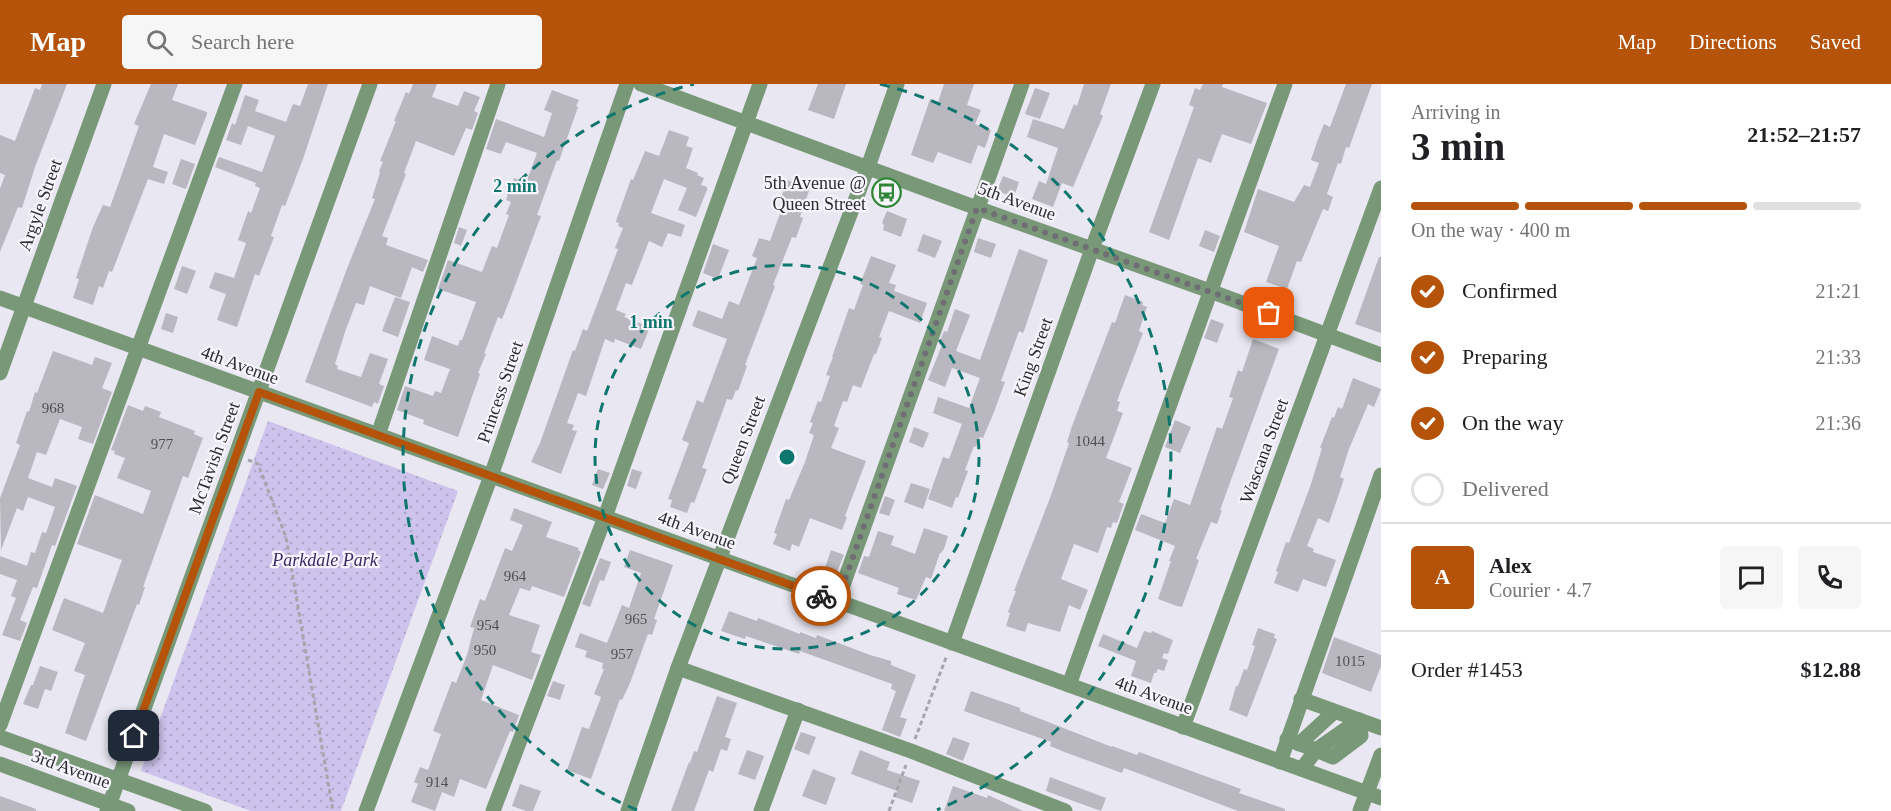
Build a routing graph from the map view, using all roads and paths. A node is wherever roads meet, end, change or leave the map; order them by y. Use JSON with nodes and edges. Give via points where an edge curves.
{"nodes":[{"id":1,"x":104,"y":84,"type":"edge"},
{"id":2,"x":235,"y":84,"type":"edge"},
{"id":3,"x":370,"y":84,"type":"edge"},
{"id":4,"x":498,"y":84,"type":"edge"},
{"id":5,"x":627,"y":84,"type":"edge"},
{"id":6,"x":641,"y":84,"type":"edge"},
{"id":7,"x":760,"y":84,"type":"edge"},
{"id":8,"x":897,"y":84,"type":"edge"},
{"id":9,"x":1022,"y":84,"type":"edge"},
{"id":10,"x":1153,"y":84,"type":"edge"},
{"id":11,"x":1285,"y":84,"type":"edge"},
{"id":12,"x":746,"y":123,"type":"junction"},
{"id":13,"x":868,"y":167,"type":"junction"},
{"id":14,"x":1381,"y":188,"type":"edge"},
{"id":15,"x":977,"y":208,"type":"junction"},
{"id":16,"x":1375,"y":226,"type":"edge"},
{"id":17,"x":1092,"y":249,"type":"junction"},
{"id":18,"x":1210,"y":291,"type":"junction"},
{"id":19,"x":0,"y":298,"type":"edge"},
{"id":20,"x":24,"y":307,"type":"junction"},
{"id":21,"x":1327,"y":335,"type":"junction"},
{"id":22,"x":139,"y":349,"type":"junction"},
{"id":23,"x":1381,"y":355,"type":"edge"},
{"id":24,"x":0,"y":373,"type":"edge"},
{"id":25,"x":259,"y":392,"type":"junction"},
{"id":26,"x":378,"y":435,"type":"junction"},
{"id":27,"x":236,"y":455,"type":"junction"},
{"id":28,"x":1381,"y":475,"type":"edge"},
{"id":29,"x":491,"y":476,"type":"junction"},
{"id":30,"x":605,"y":517,"type":"junction"},
{"id":31,"x":719,"y":559,"type":"junction"},
{"id":32,"x":837,"y":602,"type":"junction"},
{"id":33,"x":952,"y":643,"type":"junction"},
{"id":34,"x":678,"y":668,"type":"junction"},
{"id":35,"x":1069,"y":685,"type":"junction"},
{"id":36,"x":1301,"y":699,"type":"junction"},
{"id":37,"x":798,"y":710,"type":"junction"},
{"id":38,"x":1334,"y":712,"type":"junction"},
{"id":39,"x":1359,"y":720,"type":"junction"},
{"id":40,"x":0,"y":725,"type":"edge"},
{"id":41,"x":1183,"y":727,"type":"junction"},
{"id":42,"x":1381,"y":728,"type":"edge"},
{"id":43,"x":0,"y":736,"type":"edge"},
{"id":44,"x":1293,"y":741,"type":"junction"},
{"id":45,"x":1316,"y":750,"type":"junction"},
{"id":46,"x":911,"y":751,"type":"junction"},
{"id":47,"x":1381,"y":755,"type":"edge"},
{"id":48,"x":1280,"y":762,"type":"junction"},
{"id":49,"x":0,"y":764,"type":"edge"},
{"id":50,"x":1302,"y":769,"type":"junction"},
{"id":51,"x":118,"y":779,"type":"junction"},
{"id":52,"x":1374,"y":796,"type":"edge"},
{"id":53,"x":108,"y":808,"type":"edge"},
{"id":54,"x":128,"y":811,"type":"edge"},
{"id":55,"x":205,"y":811,"type":"edge"},
{"id":56,"x":333,"y":811,"type":"edge"},
{"id":57,"x":366,"y":811,"type":"edge"},
{"id":58,"x":493,"y":811,"type":"edge"},
{"id":59,"x":628,"y":811,"type":"edge"},
{"id":60,"x":761,"y":811,"type":"edge"},
{"id":61,"x":890,"y":811,"type":"edge"},
{"id":62,"x":1065,"y":811,"type":"edge"},
{"id":63,"x":1360,"y":811,"type":"edge"}],
"edges":[{"from":1,"to":20,"type":"street","name":"Argyle Street"},
{"from":2,"to":22,"type":"street"},
{"from":3,"to":25,"type":"street","name":"McTavish Street"},
{"from":4,"to":26,"type":"street"},
{"from":5,"to":29,"type":"street","name":"Princess Street"},
{"from":6,"to":12,"type":"street","name":"5th Avenue"},
{"from":7,"to":12,"type":"street"},
{"from":8,"to":13,"type":"street","name":"Queen Street"},
{"from":9,"to":15,"type":"street"},
{"from":10,"to":17,"type":"street","name":"King Street"},
{"from":11,"to":18,"type":"street"},
{"from":12,"to":13,"type":"street","name":"5th Avenue"},
{"from":12,"to":30,"type":"street"},
{"from":13,"to":15,"type":"street","name":"5th Avenue"},
{"from":13,"to":31,"type":"street","name":"Queen Street"},
{"from":14,"to":16,"type":"street","name":"Wascana Street"},
{"from":15,"to":17,"type":"street","name":"5th Avenue"},
{"from":15,"to":32,"type":"street"},
{"from":16,"to":21,"type":"street","name":"Wascana Street"},
{"from":17,"to":18,"type":"street","name":"5th Avenue"},
{"from":17,"to":33,"type":"street","name":"King Street"},
{"from":18,"to":21,"type":"street","name":"5th Avenue"},
{"from":18,"to":35,"type":"street"},
{"from":19,"to":20,"type":"street","name":"4th Avenue"},
{"from":20,"to":22,"type":"street","name":"4th Avenue"},
{"from":20,"to":24,"type":"street","name":"Argyle Street"},
{"from":21,"to":23,"type":"street","name":"5th Avenue"},
{"from":21,"to":41,"type":"street","name":"Wascana Street"},
{"from":22,"to":25,"type":"street","name":"4th Avenue"},
{"from":22,"to":40,"type":"street"},
{"from":25,"to":26,"type":"street","name":"4th Avenue"},
{"from":25,"to":27,"type":"street","name":"McTavish Street"},
{"from":26,"to":29,"type":"street","name":"4th Avenue"},
{"from":27,"to":51,"type":"street","name":"McTavish Street"},
{"from":27,"to":56,"type":"path","via":[[258,464],[286,537]]},
{"from":28,"to":36,"type":"street"},
{"from":29,"to":30,"type":"street","name":"4th Avenue"},
{"from":29,"to":57,"type":"street","name":"Princess Street"},
{"from":30,"to":31,"type":"street","name":"4th Avenue"},
{"from":30,"to":58,"type":"street"},
{"from":31,"to":32,"type":"street","name":"4th Avenue"},
{"from":31,"to":34,"type":"street","name":"Queen Street"},
{"from":32,"to":33,"type":"street","name":"4th Avenue"},
{"from":33,"to":35,"type":"street","name":"4th Avenue"},
{"from":33,"to":46,"type":"path"},
{"from":34,"to":37,"type":"street"},
{"from":34,"to":59,"type":"street","name":"Queen Street"},
{"from":35,"to":41,"type":"street","name":"4th Avenue"},
{"from":36,"to":38,"type":"street"},
{"from":36,"to":44,"type":"street"},
{"from":37,"to":46,"type":"street"},
{"from":37,"to":60,"type":"street"},
{"from":38,"to":39,"type":"street"},
{"from":38,"to":44,"type":"street"},
{"from":39,"to":42,"type":"street"},
{"from":39,"to":45,"type":"street","via":[[1361,736],[1333,757]]},
{"from":41,"to":48,"type":"street","name":"4th Avenue"},
{"from":43,"to":51,"type":"street","name":"3rd Avenue"},
{"from":44,"to":45,"type":"street"},
{"from":44,"to":48,"type":"street"},
{"from":45,"to":50,"type":"street"},
{"from":46,"to":61,"type":"path"},
{"from":46,"to":62,"type":"street"},
{"from":47,"to":52,"type":"street"},
{"from":48,"to":50,"type":"street","name":"4th Avenue"},
{"from":49,"to":53,"type":"street","name":"3rd Avenue"},
{"from":50,"to":52,"type":"street","name":"4th Avenue"},
{"from":51,"to":53,"type":"street","name":"McTavish Street"},
{"from":51,"to":55,"type":"street","name":"3rd Avenue"},
{"from":52,"to":63,"type":"street"},
{"from":53,"to":54,"type":"street","name":"3rd Avenue"}]}
